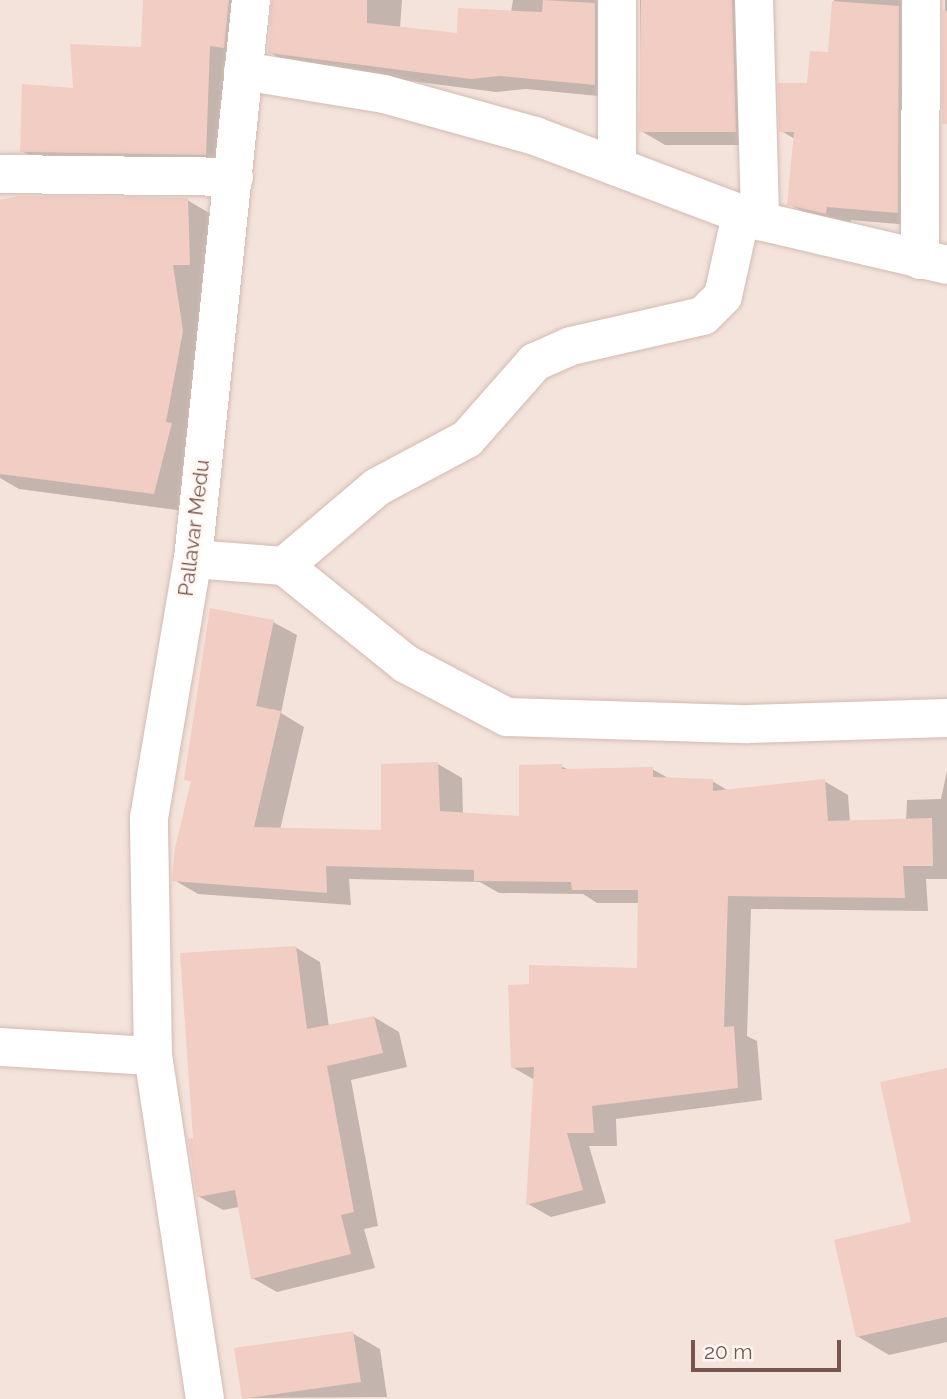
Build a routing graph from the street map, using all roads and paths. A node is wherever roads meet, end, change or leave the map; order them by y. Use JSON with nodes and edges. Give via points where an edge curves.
{"nodes":[{"id":1,"x":251,"y":0,"type":"edge"},
{"id":2,"x":617,"y":0,"type":"edge"},
{"id":3,"x":754,"y":0,"type":"edge"},
{"id":4,"x":921,"y":0,"type":"edge"},
{"id":5,"x":243,"y":71,"type":"junction"},
{"id":6,"x":617,"y":167,"type":"junction"},
{"id":7,"x":0,"y":174,"type":"edge"},
{"id":8,"x":234,"y":177,"type":"junction"},
{"id":9,"x":750,"y":218,"type":"junction"},
{"id":10,"x":934,"y":262,"type":"edge"},
{"id":11,"x":192,"y":559,"type":"junction"},
{"id":12,"x":284,"y":566,"type":"junction"},
{"id":13,"x":947,"y":718,"type":"edge"},
{"id":14,"x":0,"y":1047,"type":"edge"},
{"id":15,"x":153,"y":1056,"type":"junction"},
{"id":16,"x":205,"y":1399,"type":"edge"}],
"edges":[{"from":1,"to":5,"type":"street","name":"Pallavar Medu"},
{"from":2,"to":6,"type":"street"},
{"from":3,"to":9,"type":"street"},
{"from":4,"to":10,"type":"street"},
{"from":5,"to":6,"type":"street","via":[[384,94],[535,136]]},
{"from":5,"to":8,"type":"street","name":"Pallavar Medu"},
{"from":6,"to":9,"type":"street"},
{"from":7,"to":8,"type":"street"},
{"from":8,"to":11,"type":"street","name":"Pallavar Medu"},
{"from":9,"to":10,"type":"street"},
{"from":9,"to":12,"type":"street","via":[[723,296],[703,316],[571,346],[536,362],[467,439],[377,486]]},
{"from":11,"to":12,"type":"street"},
{"from":11,"to":15,"type":"street","name":"Pallavar Medu","via":[[149,818]]},
{"from":12,"to":13,"type":"street","via":[[406,664],[507,717],[748,724]]},
{"from":14,"to":15,"type":"street"},
{"from":15,"to":16,"type":"street","name":"Pallavar Medu"}]}
